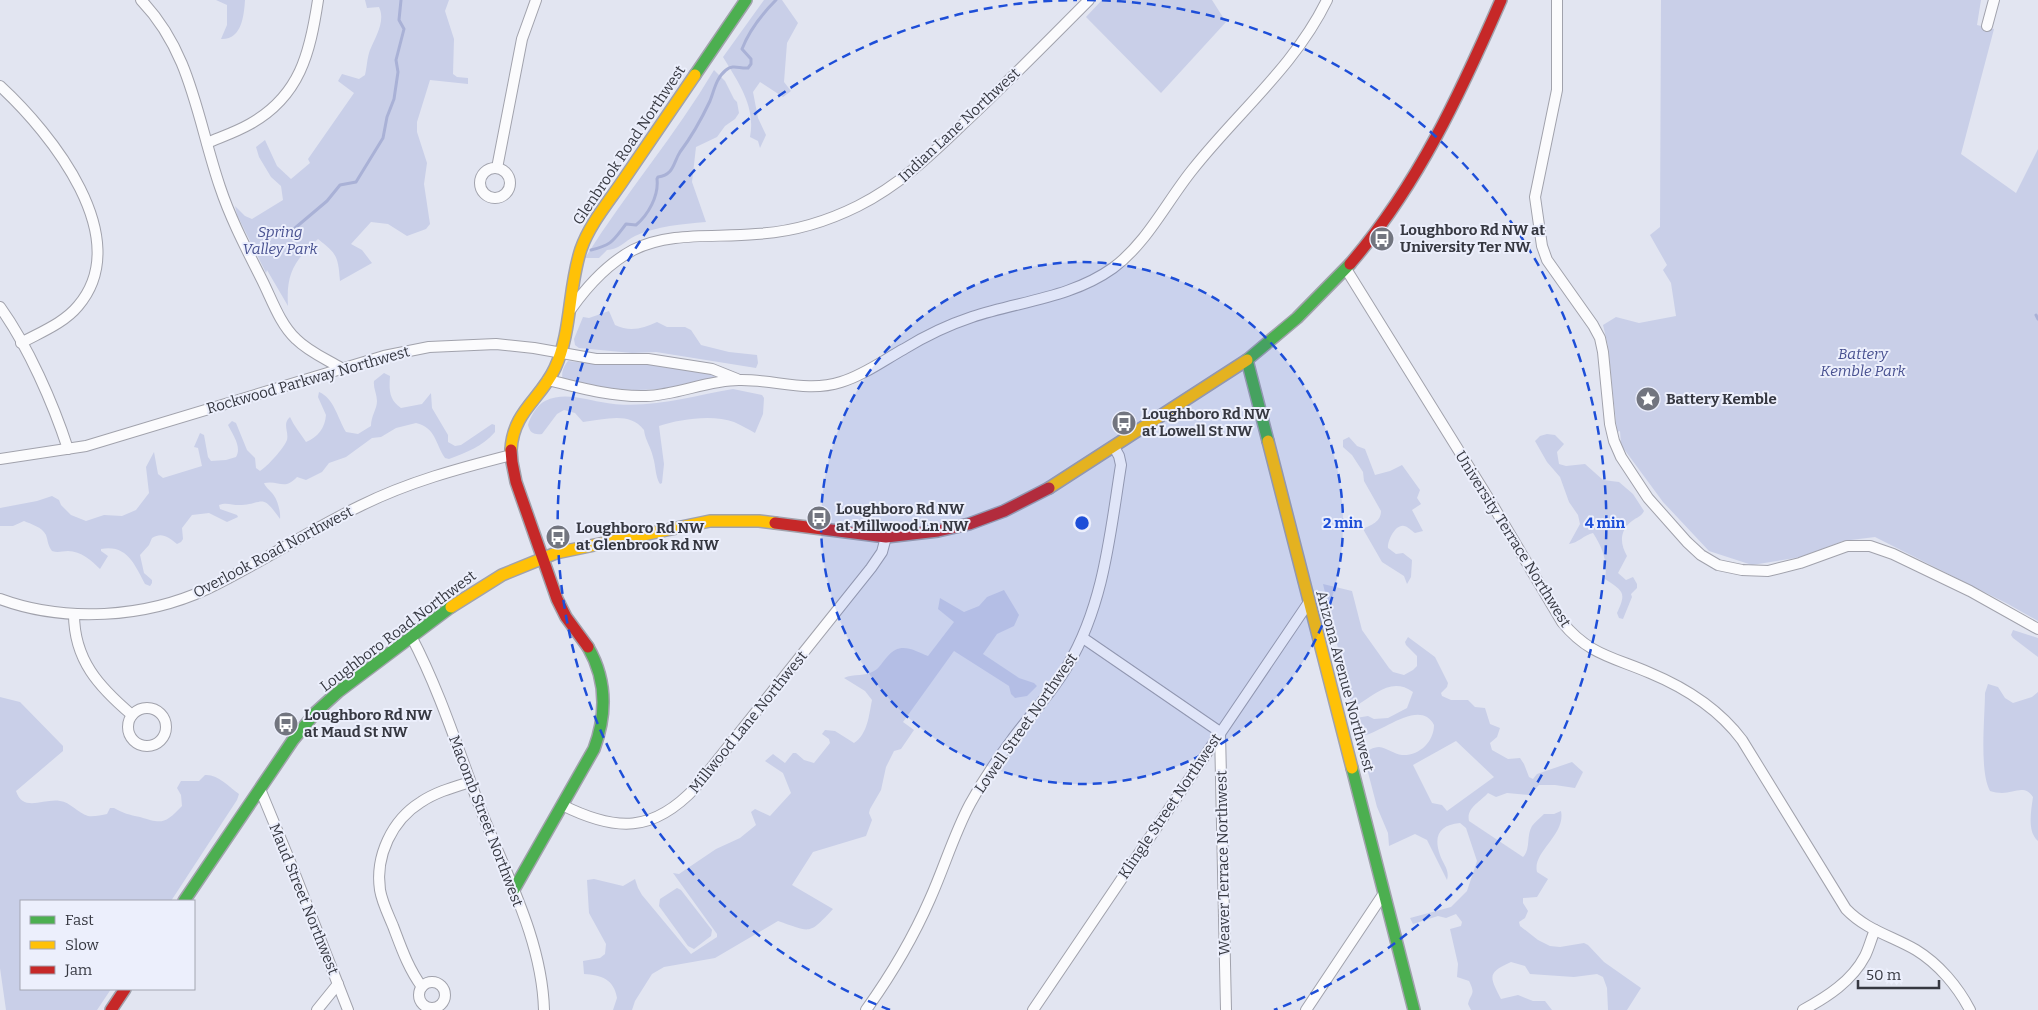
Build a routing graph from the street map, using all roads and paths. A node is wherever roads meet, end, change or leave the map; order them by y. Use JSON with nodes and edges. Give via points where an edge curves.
{"nodes":[{"id":1,"x":141,"y":0,"type":"edge"},
{"id":2,"x":318,"y":0,"type":"edge"},
{"id":3,"x":536,"y":0,"type":"edge"},
{"id":4,"x":746,"y":0,"type":"edge"},
{"id":5,"x":1089,"y":0,"type":"edge"},
{"id":6,"x":1327,"y":0,"type":"edge"},
{"id":7,"x":1501,"y":0,"type":"edge"},
{"id":8,"x":1557,"y":0,"type":"edge"},
{"id":9,"x":1994,"y":0,"type":"edge"},
{"id":10,"x":1987,"y":26,"type":"dead end"},
{"id":11,"x":0,"y":86,"type":"edge"},
{"id":12,"x":207,"y":143,"type":"junction"},
{"id":13,"x":497,"y":168,"type":"dead end"},
{"id":14,"x":1346,"y":269,"type":"junction"},
{"id":15,"x":0,"y":307,"type":"edge"},
{"id":16,"x":570,"y":310,"type":"junction"},
{"id":17,"x":21,"y":343,"type":"junction"},
{"id":18,"x":560,"y":354,"type":"junction"},
{"id":19,"x":1247,"y":360,"type":"junction"},
{"id":20,"x":341,"y":368,"type":"junction"},
{"id":21,"x":548,"y":380,"type":"junction"},
{"id":22,"x":738,"y":380,"type":"junction"},
{"id":23,"x":1114,"y":447,"type":"junction"},
{"id":24,"x":68,"y":449,"type":"junction"},
{"id":25,"x":511,"y":455,"type":"junction"},
{"id":26,"x":0,"y":459,"type":"edge"},
{"id":27,"x":886,"y":537,"type":"junction"},
{"id":28,"x":542,"y":558,"type":"junction"},
{"id":29,"x":0,"y":599,"type":"edge"},
{"id":30,"x":1309,"y":602,"type":"junction"},
{"id":31,"x":74,"y":614,"type":"junction"},
{"id":32,"x":2038,"y":629,"type":"edge"},
{"id":33,"x":411,"y":636,"type":"junction"},
{"id":34,"x":1083,"y":638,"type":"junction"},
{"id":35,"x":132,"y":715,"type":"dead end"},
{"id":36,"x":1220,"y":732,"type":"junction"},
{"id":37,"x":470,"y":782,"type":"junction"},
{"id":38,"x":260,"y":789,"type":"junction"},
{"id":39,"x":562,"y":805,"type":"junction"},
{"id":40,"x":513,"y":890,"type":"junction"},
{"id":41,"x":1384,"y":893,"type":"junction"},
{"id":42,"x":185,"y":900,"type":"edge"},
{"id":43,"x":1875,"y":930,"type":"junction"},
{"id":44,"x":338,"y":984,"type":"junction"},
{"id":45,"x":422,"y":987,"type":"dead end"},
{"id":46,"x":124,"y":990,"type":"edge"},
{"id":47,"x":111,"y":1010,"type":"edge"},
{"id":48,"x":317,"y":1010,"type":"edge"},
{"id":49,"x":348,"y":1010,"type":"edge"},
{"id":50,"x":544,"y":1010,"type":"edge"},
{"id":51,"x":866,"y":1010,"type":"edge"},
{"id":52,"x":1033,"y":1010,"type":"edge"},
{"id":53,"x":1226,"y":1010,"type":"edge"},
{"id":54,"x":1306,"y":1010,"type":"edge"},
{"id":55,"x":1414,"y":1010,"type":"edge"},
{"id":56,"x":1803,"y":1010,"type":"edge"},
{"id":57,"x":1970,"y":1010,"type":"edge"}],
"edges":[{"from":1,"to":12,"type":"street","via":[[163,27],[182,60]]},
{"from":2,"to":12,"type":"street","via":[[309,48],[300,73],[289,90],[256,121]]},
{"from":3,"to":13,"type":"street","via":[[522,39]]},
{"from":4,"to":16,"type":"main road","name":"Glenbrook Road Northwest","via":[[590,229],[577,260]]},
{"from":5,"to":16,"type":"street","name":"Indian Lane Northwest","via":[[929,157],[882,193],[843,214],[796,228],[757,234],[668,239],[644,246],[617,260],[596,278]]},
{"from":6,"to":22,"type":"street","name":"Rockwood Parkway Northwest","via":[[1300,45],[1276,76],[1198,163],[1140,242],[1103,274],[1062,294],[986,313],[948,327],[839,383],[810,387]]},
{"from":7,"to":14,"type":"main road","name":"Loughboro Road Northwest","via":[[1420,168],[1383,224]]},
{"from":8,"to":32,"type":"street","via":[[1557,90],[1535,197],[1542,249],[1600,338],[1614,441],[1648,498],[1690,546],[1724,567],[1749,571],[1775,570],[1847,546],[1870,546],[1970,591]]},
{"from":9,"to":10,"type":"street"},
{"from":11,"to":17,"type":"street","via":[[32,119],[66,165],[89,210],[98,248],[93,280],[79,305],[62,320]]},
{"from":12,"to":20,"type":"street","via":[[233,220],[283,323],[304,346]]},
{"from":14,"to":19,"type":"main road","name":"Loughboro Road Northwest","via":[[1302,314]]},
{"from":14,"to":43,"type":"street","name":"University Terrace Northwest","via":[[1566,626],[1584,644],[1674,684],[1723,717],[1753,756],[1844,906]]},
{"from":15,"to":17,"type":"street"},
{"from":16,"to":18,"type":"main road","name":"Glenbrook Road Northwest"},
{"from":17,"to":24,"type":"street","via":[[46,391]]},
{"from":18,"to":20,"type":"street","name":"Rockwood Parkway Northwest","via":[[514,346],[454,345],[399,352]]},
{"from":18,"to":21,"type":"main road","name":"Glenbrook Road Northwest"},
{"from":18,"to":22,"type":"street","name":"Rockwood Parkway Northwest","via":[[596,359],[648,359],[712,370]]},
{"from":19,"to":23,"type":"main road","name":"Loughboro Road Northwest"},
{"from":19,"to":30,"type":"main road","name":"Arizona Avenue Northwest"},
{"from":20,"to":24,"type":"street","name":"Rockwood Parkway Northwest"},
{"from":21,"to":22,"type":"street","name":"Rockwood Parkway Northwest","via":[[592,391],[646,396]]},
{"from":21,"to":25,"type":"main road","name":"Glenbrook Road Northwest","via":[[520,416],[514,430]]},
{"from":23,"to":27,"type":"main road","name":"Loughboro Road Northwest","via":[[1046,490],[997,514],[957,527]]},
{"from":23,"to":34,"type":"street","name":"Lowell Street Northwest","via":[[1121,465],[1107,554],[1100,590]]},
{"from":24,"to":26,"type":"street","name":"Rockwood Parkway Northwest"},
{"from":25,"to":28,"type":"main road","name":"Glenbrook Road Northwest"},
{"from":25,"to":31,"type":"street","name":"Overlook Road Northwest","via":[[443,474],[377,498],[192,595],[130,611]]},
{"from":27,"to":28,"type":"main road","name":"Loughboro Road Northwest","via":[[759,521],[710,521],[592,544]]},
{"from":27,"to":39,"type":"street","name":"Millwood Lane Northwest","via":[[882,552],[871,568],[679,804],[654,818],[626,824],[592,819]]},
{"from":28,"to":33,"type":"main road","name":"Loughboro Road Northwest","via":[[485,584]]},
{"from":28,"to":39,"type":"main road","name":"Glenbrook Road Northwest","via":[[560,607],[596,660],[604,694],[604,717],[598,740]]},
{"from":29,"to":31,"type":"street","name":"Overlook Road Northwest","via":[[34,609]]},
{"from":30,"to":36,"type":"street","name":"Klingle Street Northwest"},
{"from":30,"to":41,"type":"main road","name":"Arizona Avenue Northwest"},
{"from":31,"to":35,"type":"street","via":[[77,641],[90,671],[106,692]]},
{"from":33,"to":37,"type":"street","name":"Macomb Street Northwest"},
{"from":33,"to":38,"type":"main road","name":"Loughboro Road Northwest","via":[[316,712]]},
{"from":34,"to":36,"type":"street"},
{"from":34,"to":51,"type":"street","name":"Lowell Street Northwest","via":[[1052,689],[978,789],[919,924]]},
{"from":36,"to":52,"type":"street","name":"Klingle Street Northwest"},
{"from":36,"to":53,"type":"street","name":"Weaver Terrace Northwest"},
{"from":37,"to":40,"type":"street","name":"Macomb Street Northwest"},
{"from":37,"to":45,"type":"street","via":[[426,799],[410,809],[394,828],[382,855],[380,879],[383,900],[411,972]]},
{"from":38,"to":42,"type":"main road","name":"Loughboro Road Northwest"},
{"from":38,"to":44,"type":"street","name":"Maud Street Northwest"},
{"from":39,"to":40,"type":"main road","name":"Glenbrook Road Northwest"},
{"from":40,"to":50,"type":"street","name":"Macomb Street Northwest","via":[[537,960]]},
{"from":41,"to":54,"type":"street"},
{"from":41,"to":55,"type":"main road","name":"Arizona Avenue Northwest"},
{"from":43,"to":56,"type":"street","via":[[1855,971],[1828,995]]},
{"from":43,"to":57,"type":"street","name":"University Terrace Northwest","via":[[1928,959],[1951,982]]},
{"from":44,"to":48,"type":"street"},
{"from":44,"to":49,"type":"street","name":"Maud Street Northwest"},
{"from":46,"to":47,"type":"main road"}]}
